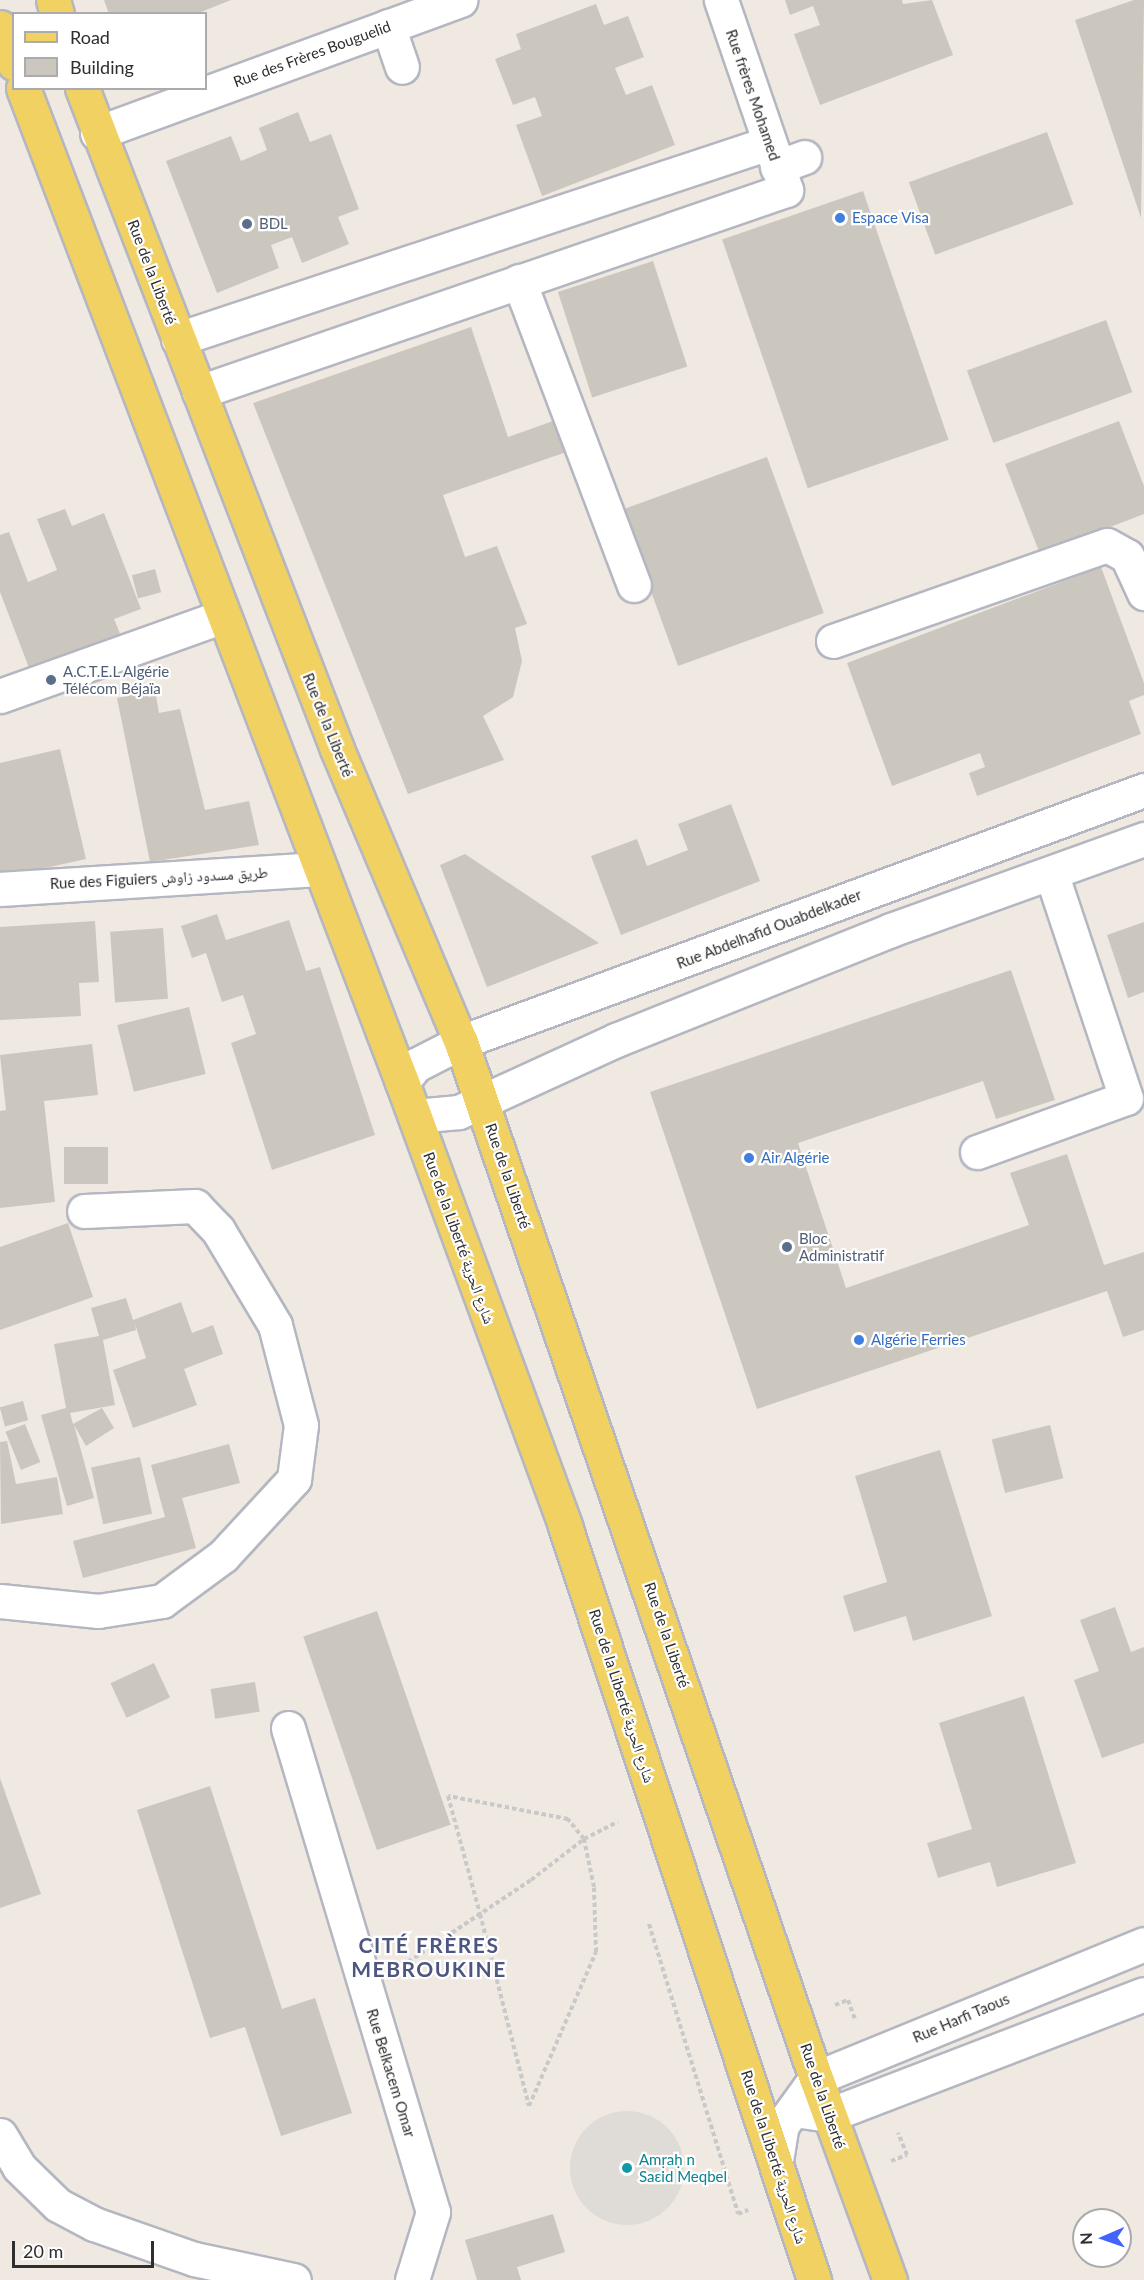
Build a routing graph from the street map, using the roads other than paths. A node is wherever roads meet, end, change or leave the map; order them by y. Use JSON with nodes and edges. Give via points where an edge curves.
{"nodes":[{"id":1,"x":721,"y":0,"type":"edge"},
{"id":2,"x":444,"y":3,"type":"edge"},
{"id":3,"x":388,"y":26,"type":"junction"},
{"id":4,"x":0,"y":27,"type":"edge"},
{"id":5,"x":12,"y":58,"type":"edge"},
{"id":6,"x":402,"y":68,"type":"dead end"},
{"id":7,"x":24,"y":90,"type":"edge"},
{"id":8,"x":83,"y":90,"type":"edge"},
{"id":9,"x":97,"y":133,"type":"junction"},
{"id":10,"x":784,"y":165,"type":"junction"},
{"id":11,"x":519,"y":281,"type":"junction"},
{"id":12,"x":178,"y":339,"type":"junction"},
{"id":13,"x":199,"y":392,"type":"junction"},
{"id":14,"x":634,"y":585,"type":"dead end"},
{"id":15,"x":1144,"y":593,"type":"edge"},
{"id":16,"x":221,"y":617,"type":"junction"},
{"id":17,"x":833,"y":641,"type":"dead end"},
{"id":18,"x":0,"y":696,"type":"edge"},
{"id":19,"x":1144,"y":790,"type":"edge"},
{"id":20,"x":1144,"y":839,"type":"edge"},
{"id":21,"x":318,"y":869,"type":"junction"},
{"id":22,"x":1051,"y":873,"type":"junction"},
{"id":23,"x":0,"y":889,"type":"edge"},
{"id":24,"x":461,"y":1042,"type":"junction"},
{"id":25,"x":402,"y":1082,"type":"junction"},
{"id":26,"x":482,"y":1101,"type":"junction"},
{"id":27,"x":415,"y":1116,"type":"junction"},
{"id":28,"x":977,"y":1152,"type":"dead end"},
{"id":29,"x":84,"y":1211,"type":"dead end"},
{"id":30,"x":0,"y":1601,"type":"edge"},
{"id":31,"x":288,"y":1728,"type":"dead end"},
{"id":32,"x":1144,"y":1944,"type":"edge"},
{"id":33,"x":1144,"y":1994,"type":"edge"},
{"id":34,"x":816,"y":2078,"type":"junction"},
{"id":35,"x":751,"y":2087,"type":"junction"},
{"id":36,"x":791,"y":2109,"type":"junction"},
{"id":37,"x":830,"y":2115,"type":"junction"},
{"id":38,"x":0,"y":2135,"type":"edge"},
{"id":39,"x":776,"y":2161,"type":"junction"},
{"id":40,"x":294,"y":2280,"type":"edge"},
{"id":41,"x":412,"y":2280,"type":"edge"},
{"id":42,"x":814,"y":2280,"type":"edge"},
{"id":43,"x":890,"y":2280,"type":"edge"}],
"edges":[{"from":1,"to":10,"type":"street","name":"Rue frères Mohamed"},
{"from":2,"to":3,"type":"street","name":"Rue des Frères Bouguelid"},
{"from":3,"to":6,"type":"street"},
{"from":3,"to":9,"type":"street","name":"Rue des Frères Bouguelid"},
{"from":4,"to":5,"type":"main road"},
{"from":7,"to":16,"type":"main road"},
{"from":8,"to":9,"type":"main road","name":"Rue de la Liberté"},
{"from":9,"to":12,"type":"main road","name":"Rue de la Liberté"},
{"from":10,"to":11,"type":"street"},
{"from":10,"to":12,"type":"street","via":[[459,232]]},
{"from":11,"to":13,"type":"street"},
{"from":11,"to":14,"type":"street"},
{"from":12,"to":13,"type":"main road","name":"Rue de la Liberté"},
{"from":13,"to":24,"type":"main road","name":"Rue de la Liberté","via":[[337,749]]},
{"from":15,"to":17,"type":"street","via":[[1127,556],[1107,545]]},
{"from":16,"to":18,"type":"street"},
{"from":16,"to":21,"type":"main road"},
{"from":19,"to":24,"type":"street","name":"Rue Abdelhafid Ouabdelkader"},
{"from":20,"to":22,"type":"street"},
{"from":21,"to":23,"type":"street","name":"Rue des Figuiers طريق مسدود زاوش"},
{"from":21,"to":25,"type":"main road"},
{"from":22,"to":26,"type":"street","via":[[627,1036]]},
{"from":22,"to":28,"type":"street","via":[[1126,1098]]},
{"from":24,"to":25,"type":"street","name":"Rue Abdelhafid Ouabdelkader","via":[[416,1065]]},
{"from":24,"to":26,"type":"main road","name":"Rue de la Liberté"},
{"from":25,"to":27,"type":"main road"},
{"from":26,"to":27,"type":"street","via":[[432,1118]]},
{"from":26,"to":34,"type":"main road","name":"Rue de la Liberté"},
{"from":27,"to":35,"type":"main road","name":"Rue de la Liberté شارع الحرية","via":[[565,1526]]},
{"from":29,"to":30,"type":"street","via":[[195,1206],[218,1230],[275,1325],[301,1425],[294,1479],[223,1556],[162,1601],[98,1611]]},
{"from":31,"to":41,"type":"street","name":"Rue Belkacem Omar","via":[[433,2212]]},
{"from":32,"to":34,"type":"street","name":"Rue Harfi Taous"},
{"from":33,"to":37,"type":"street"},
{"from":34,"to":36,"type":"street","name":"Rue Harfi Taous"},
{"from":34,"to":37,"type":"main road","name":"Rue de la Liberté"},
{"from":35,"to":36,"type":"street"},
{"from":35,"to":39,"type":"main road","name":"Rue de la Liberté شارع الحرية"},
{"from":36,"to":37,"type":"street"},
{"from":36,"to":39,"type":"street","name":"Rue Harfi Taous"},
{"from":37,"to":43,"type":"main road","name":"Rue de la Liberté"},
{"from":38,"to":40,"type":"street","via":[[19,2167],[58,2205],[94,2224],[194,2259]]},
{"from":39,"to":42,"type":"main road","name":"Rue de la Liberté شارع الحرية"}]}
